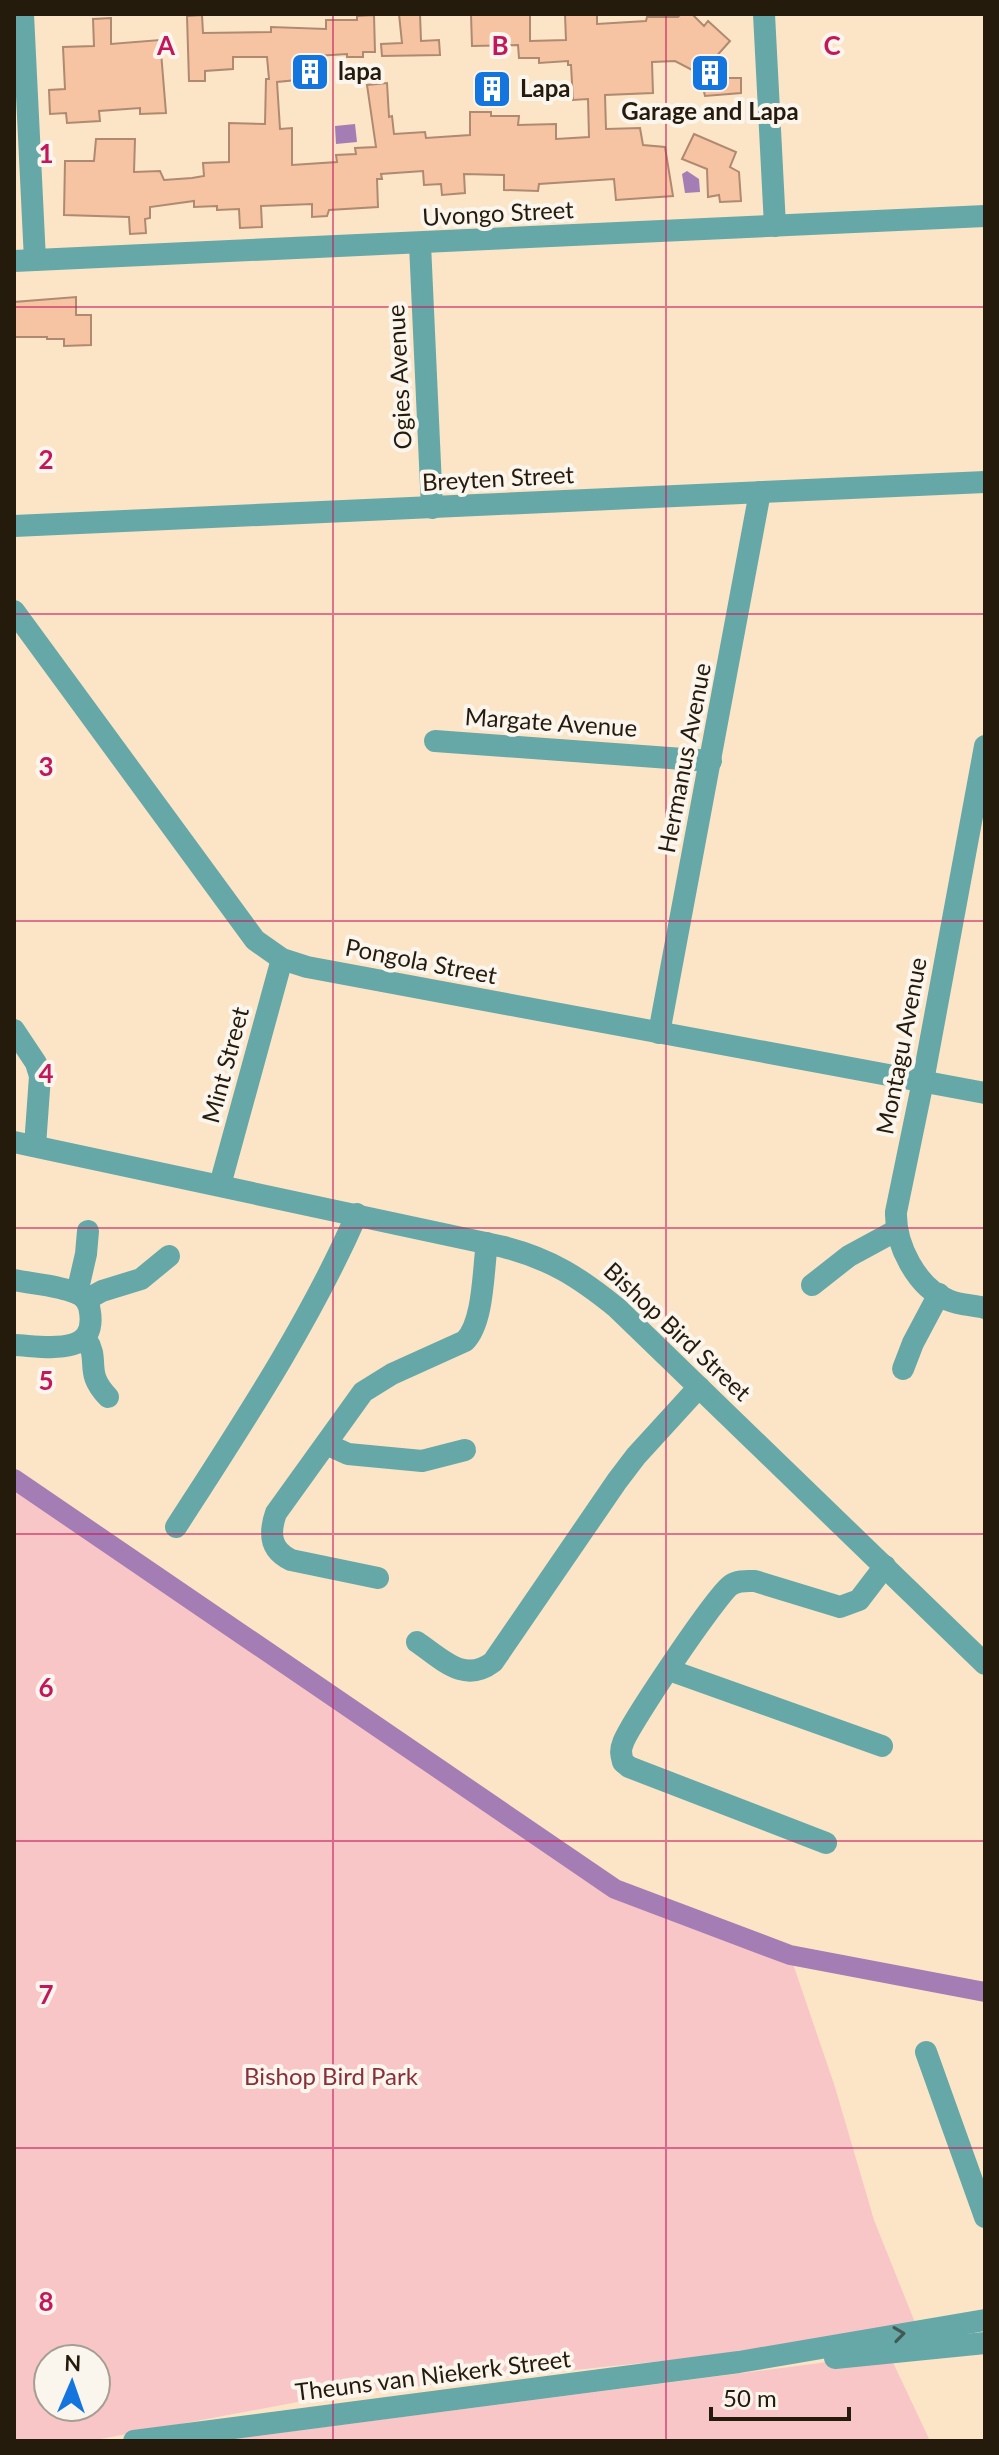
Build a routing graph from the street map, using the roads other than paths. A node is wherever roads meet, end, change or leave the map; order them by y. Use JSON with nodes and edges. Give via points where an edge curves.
{"nodes":[{"id":1,"x":23,"y":14,"type":"edge"},
{"id":2,"x":764,"y":14,"type":"edge"},
{"id":3,"x":985,"y":216,"type":"edge"},
{"id":4,"x":775,"y":226,"type":"junction"},
{"id":5,"x":420,"y":244,"type":"junction"},
{"id":6,"x":25,"y":260,"type":"edge"},
{"id":7,"x":985,"y":482,"type":"edge"},
{"id":8,"x":760,"y":492,"type":"junction"},
{"id":9,"x":432,"y":508,"type":"junction"},
{"id":10,"x":14,"y":526,"type":"edge"},
{"id":11,"x":14,"y":611,"type":"edge"},
{"id":12,"x":435,"y":741,"type":"dead end"},
{"id":13,"x":985,"y":746,"type":"edge"},
{"id":14,"x":711,"y":761,"type":"junction"},
{"id":15,"x":282,"y":959,"type":"junction"},
{"id":16,"x":14,"y":1030,"type":"edge"},
{"id":17,"x":659,"y":1033,"type":"junction"},
{"id":18,"x":923,"y":1081,"type":"junction"},
{"id":19,"x":985,"y":1093,"type":"edge"},
{"id":20,"x":21,"y":1146,"type":"edge"},
{"id":21,"x":220,"y":1185,"type":"junction"},
{"id":22,"x":357,"y":1214,"type":"junction"},
{"id":23,"x":897,"y":1230,"type":"junction"},
{"id":24,"x":88,"y":1231,"type":"dead end"},
{"id":25,"x":487,"y":1243,"type":"junction"},
{"id":26,"x":169,"y":1256,"type":"dead end"},
{"id":27,"x":14,"y":1280,"type":"edge"},
{"id":28,"x":812,"y":1285,"type":"dead end"},
{"id":29,"x":939,"y":1294,"type":"junction"},
{"id":30,"x":82,"y":1297,"type":"junction"},
{"id":31,"x":985,"y":1308,"type":"edge"},
{"id":32,"x":86,"y":1339,"type":"junction"},
{"id":33,"x":14,"y":1345,"type":"edge"},
{"id":34,"x":903,"y":1369,"type":"dead end"},
{"id":35,"x":699,"y":1387,"type":"junction"},
{"id":36,"x":108,"y":1397,"type":"dead end"},
{"id":37,"x":326,"y":1444,"type":"junction"},
{"id":38,"x":465,"y":1450,"type":"dead end"},
{"id":39,"x":176,"y":1527,"type":"dead end"},
{"id":40,"x":885,"y":1566,"type":"junction"},
{"id":41,"x":378,"y":1578,"type":"dead end"},
{"id":42,"x":417,"y":1642,"type":"dead end"},
{"id":43,"x":985,"y":1664,"type":"edge"},
{"id":44,"x":669,"y":1670,"type":"junction"},
{"id":45,"x":882,"y":1746,"type":"dead end"},
{"id":46,"x":826,"y":1843,"type":"dead end"},
{"id":47,"x":926,"y":2052,"type":"dead end"},
{"id":48,"x":985,"y":2150,"type":"edge"},
{"id":49,"x":962,"y":2154,"type":"junction"},
{"id":50,"x":985,"y":2217,"type":"edge"},
{"id":51,"x":985,"y":2320,"type":"edge"},
{"id":52,"x":981,"y":2350,"type":"edge"},
{"id":53,"x":739,"y":2362,"type":"junction"},
{"id":54,"x":134,"y":2441,"type":"edge"}],
"edges":[{"from":1,"to":6,"type":"street"},
{"from":2,"to":4,"type":"street"},
{"from":3,"to":4,"type":"street","name":"Uvongo Street"},
{"from":4,"to":5,"type":"street","name":"Uvongo Street"},
{"from":5,"to":6,"type":"street","name":"Uvongo Street"},
{"from":5,"to":9,"type":"street","name":"Ogies Avenue"},
{"from":7,"to":8,"type":"street","name":"Breyten Street"},
{"from":8,"to":9,"type":"street","name":"Breyten Street"},
{"from":8,"to":14,"type":"street","name":"Hermanus Avenue"},
{"from":9,"to":10,"type":"street","name":"Breyten Street"},
{"from":11,"to":15,"type":"street","name":"Pongola Street","via":[[255,940]]},
{"from":12,"to":14,"type":"street","name":"Margate Avenue"},
{"from":13,"to":18,"type":"street","name":"Montagu Avenue"},
{"from":14,"to":17,"type":"street","name":"Hermanus Avenue"},
{"from":15,"to":17,"type":"street","name":"Pongola Street"},
{"from":15,"to":21,"type":"street","name":"Mint Street"},
{"from":16,"to":20,"type":"street","via":[[40,1076]]},
{"from":17,"to":18,"type":"street","name":"Pongola Street"},
{"from":18,"to":19,"type":"street","name":"Pongola Street"},
{"from":18,"to":23,"type":"street","name":"Montagu Avenue","via":[[896,1212]]},
{"from":20,"to":21,"type":"street","name":"Bishop Bird Street"},
{"from":21,"to":22,"type":"street","name":"Bishop Bird Street"},
{"from":22,"to":25,"type":"street","name":"Bishop Bird Street"},
{"from":22,"to":39,"type":"street","via":[[252,1409]]},
{"from":23,"to":28,"type":"street","via":[[849,1256]]},
{"from":23,"to":29,"type":"street","name":"Montagu Avenue","via":[[914,1268]]},
{"from":24,"to":30,"type":"street"},
{"from":25,"to":35,"type":"street","name":"Bishop Bird Street","via":[[558,1265],[586,1283]]},
{"from":25,"to":37,"type":"street","via":[[470,1337],[372,1385]]},
{"from":26,"to":30,"type":"street","via":[[141,1279]]},
{"from":27,"to":30,"type":"street"},
{"from":29,"to":31,"type":"street","name":"Montagu Avenue"},
{"from":29,"to":34,"type":"street"},
{"from":30,"to":32,"type":"street","via":[[90,1312]]},
{"from":32,"to":33,"type":"street","via":[[77,1345]]},
{"from":32,"to":36,"type":"street","via":[[93,1377]]},
{"from":35,"to":40,"type":"street","name":"Bishop Bird Street"},
{"from":35,"to":42,"type":"street","via":[[617,1481],[493,1662],[482,1671],[461,1671]]},
{"from":37,"to":38,"type":"street","via":[[348,1454],[422,1461]]},
{"from":37,"to":41,"type":"street","via":[[276,1513],[273,1545],[291,1560]]},
{"from":40,"to":43,"type":"street","name":"Bishop Bird Street"},
{"from":40,"to":44,"type":"street","via":[[859,1600],[840,1607],[755,1581],[732,1584]]},
{"from":44,"to":45,"type":"street"},
{"from":44,"to":46,"type":"street","via":[[623,1743],[623,1762]]},
{"from":47,"to":49,"type":"street"},
{"from":48,"to":49,"type":"street"},
{"from":49,"to":50,"type":"street"},
{"from":53,"to":51,"type":"street","name":"Theuns van Niekerk Street","one_way":true},
{"from":52,"to":53,"type":"street","name":"Theuns van Niekerk Street"},
{"from":53,"to":54,"type":"street","name":"Theuns van Niekerk Street"}]}
